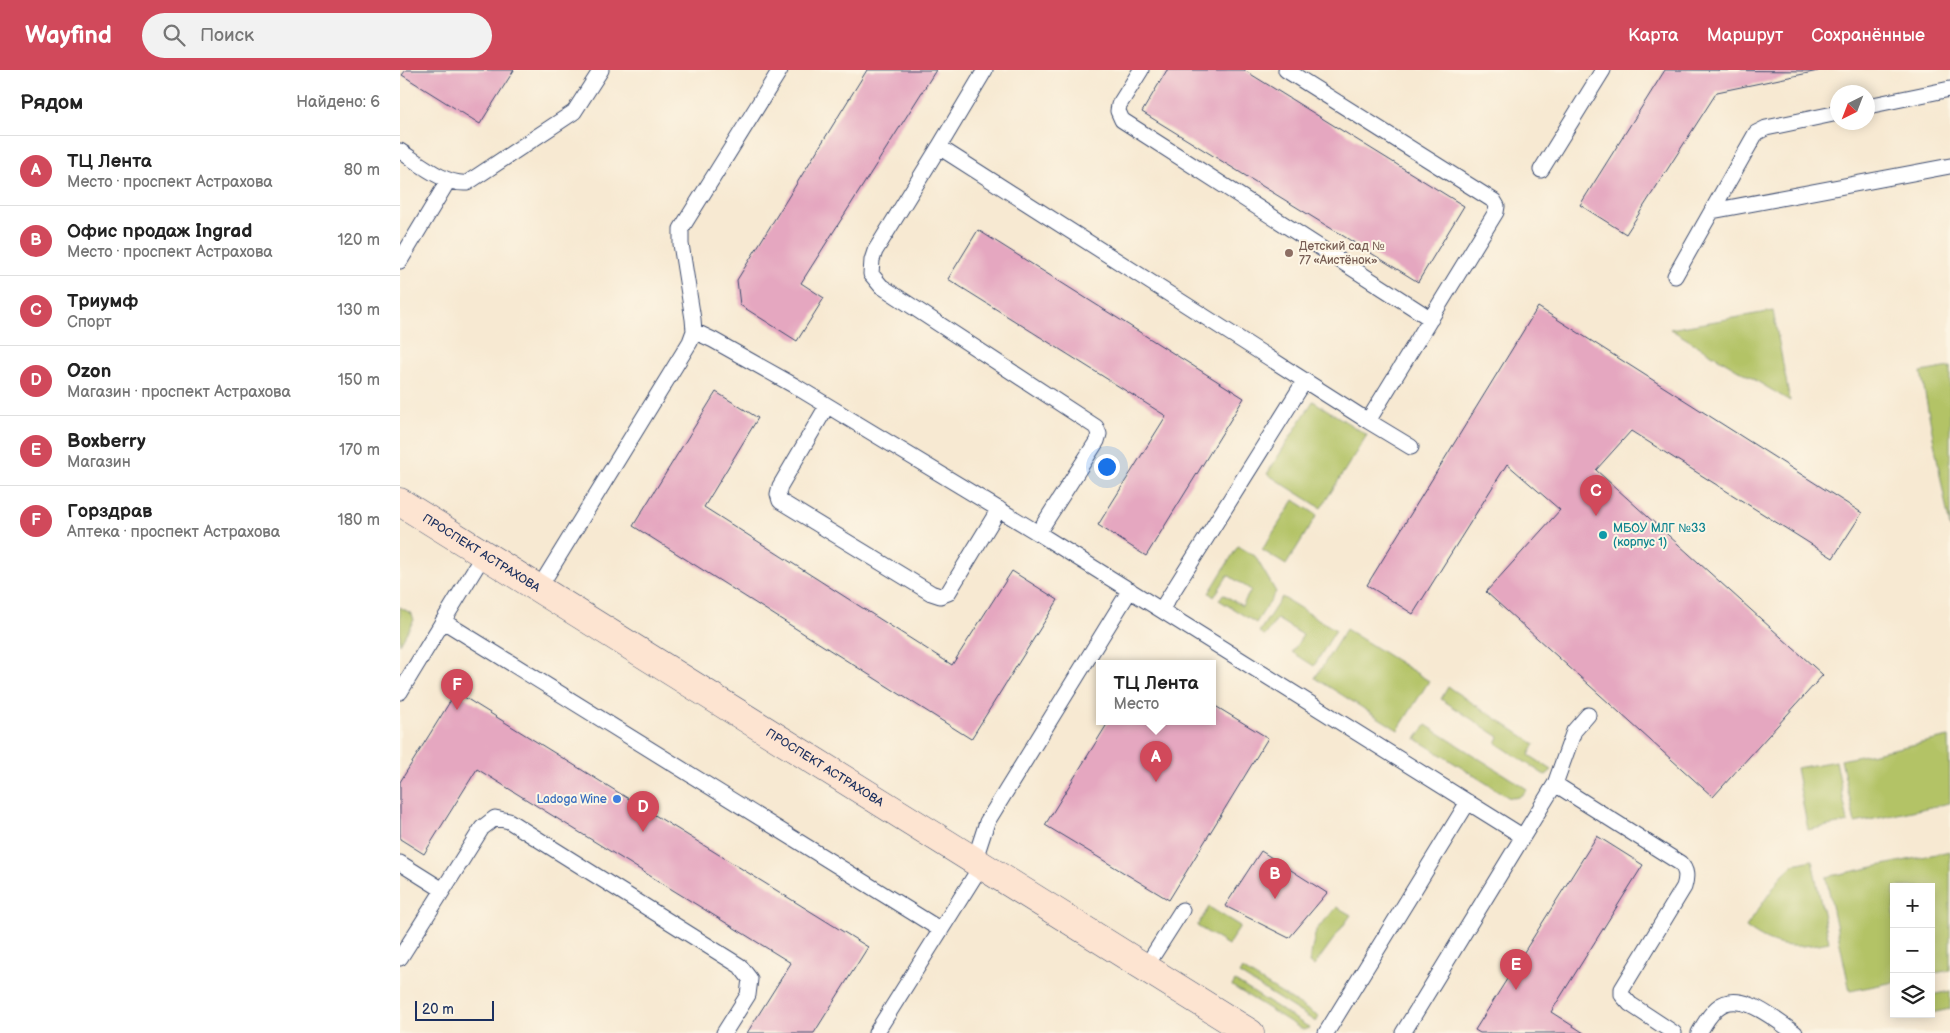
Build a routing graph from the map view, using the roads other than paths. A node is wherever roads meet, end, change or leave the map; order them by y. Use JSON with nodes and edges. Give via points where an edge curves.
{"nodes":[{"id":1,"x":601,"y":70,"type":"edge"},
{"id":2,"x":780,"y":70,"type":"edge"},
{"id":3,"x":985,"y":70,"type":"edge"},
{"id":4,"x":1141,"y":70,"type":"edge"},
{"id":5,"x":1286,"y":70,"type":"edge"},
{"id":6,"x":1603,"y":70,"type":"edge"},
{"id":7,"x":1950,"y":89,"type":"edge"},
{"id":8,"x":1875,"y":105,"type":"edge"},
{"id":9,"x":1830,"y":115,"type":"edge"},
{"id":10,"x":939,"y":148,"type":"junction"},
{"id":11,"x":400,"y":151,"type":"edge"},
{"id":12,"x":1950,"y":166,"type":"edge"},
{"id":13,"x":1541,"y":170,"type":"dead end"},
{"id":14,"x":448,"y":181,"type":"junction"},
{"id":15,"x":1712,"y":211,"type":"junction"},
{"id":16,"x":400,"y":260,"type":"edge"},
{"id":17,"x":1675,"y":276,"type":"dead end"},
{"id":18,"x":1431,"y":319,"type":"junction"},
{"id":19,"x":694,"y":331,"type":"junction"},
{"id":20,"x":1304,"y":382,"type":"junction"},
{"id":21,"x":827,"y":406,"type":"junction"},
{"id":22,"x":1368,"y":421,"type":"junction"},
{"id":23,"x":1411,"y":447,"type":"dead end"},
{"id":24,"x":400,"y":502,"type":"edge"},
{"id":25,"x":999,"y":509,"type":"junction"},
{"id":26,"x":1038,"y":533,"type":"junction"},
{"id":27,"x":484,"y":554,"type":"junction"},
{"id":28,"x":539,"y":588,"type":"junction"},
{"id":29,"x":1130,"y":590,"type":"junction"},
{"id":30,"x":1161,"y":610,"type":"junction"},
{"id":31,"x":443,"y":621,"type":"junction"},
{"id":32,"x":400,"y":692,"type":"edge"},
{"id":33,"x":1588,"y":715,"type":"dead end"},
{"id":34,"x":1555,"y":784,"type":"junction"},
{"id":35,"x":1468,"y":802,"type":"junction"},
{"id":36,"x":1522,"y":836,"type":"junction"},
{"id":37,"x":400,"y":863,"type":"edge"},
{"id":38,"x":978,"y":864,"type":"junction"},
{"id":39,"x":443,"y":890,"type":"junction"},
{"id":40,"x":1182,"y":910,"type":"dead end"},
{"id":41,"x":941,"y":930,"type":"junction"},
{"id":42,"x":400,"y":958,"type":"edge"},
{"id":43,"x":1145,"y":968,"type":"junction"},
{"id":44,"x":724,"y":1033,"type":"edge"},
{"id":45,"x":876,"y":1033,"type":"edge"},
{"id":46,"x":1250,"y":1033,"type":"edge"},
{"id":47,"x":1326,"y":1033,"type":"edge"},
{"id":48,"x":1403,"y":1033,"type":"edge"},
{"id":49,"x":1674,"y":1033,"type":"edge"},
{"id":50,"x":1699,"y":1033,"type":"edge"},
{"id":51,"x":1795,"y":1033,"type":"edge"}],
"edges":[{"from":1,"to":14,"type":"lane","via":[[574,112],[476,179],[458,184]]},
{"from":2,"to":19,"type":"lane","via":[[682,228],[680,235]]},
{"from":3,"to":10,"type":"lane"},
{"from":4,"to":18,"type":"lane","via":[[1120,105],[1118,114],[1122,120]]},
{"from":5,"to":18,"type":"lane","via":[[1496,203],[1496,212]]},
{"from":6,"to":13,"type":"lane"},
{"from":7,"to":8,"type":"lane"},
{"from":9,"to":15,"type":"lane","via":[[1759,131]]},
{"from":10,"to":20,"type":"lane"},
{"from":10,"to":26,"type":"lane","via":[[876,251],[871,274],[881,286],[1096,427],[1097,441]]},
{"from":11,"to":14,"type":"lane"},
{"from":12,"to":15,"type":"lane"},
{"from":14,"to":16,"type":"lane"},
{"from":15,"to":17,"type":"lane"},
{"from":18,"to":22,"type":"lane"},
{"from":19,"to":21,"type":"lane"},
{"from":19,"to":28,"type":"lane"},
{"from":20,"to":22,"type":"lane"},
{"from":20,"to":30,"type":"lane"},
{"from":21,"to":25,"type":"lane"},
{"from":21,"to":25,"type":"lane","via":[[780,486],[780,501],[931,593],[940,596],[948,593]]},
{"from":22,"to":23,"type":"lane"},
{"from":24,"to":27,"type":"street","name":"ПРОСПЕКТ АСТРАХОВА"},
{"from":25,"to":26,"type":"lane"},
{"from":26,"to":29,"type":"lane"},
{"from":27,"to":28,"type":"street","name":"ПРОСПЕКТ АСТРАХОВА"},
{"from":27,"to":31,"type":"lane"},
{"from":28,"to":38,"type":"street","name":"ПРОСПЕКТ АСТРАХОВА"},
{"from":29,"to":30,"type":"lane"},
{"from":29,"to":38,"type":"lane","via":[[987,822]]},
{"from":30,"to":35,"type":"lane"},
{"from":31,"to":32,"type":"lane"},
{"from":31,"to":41,"type":"lane"},
{"from":33,"to":34,"type":"lane","via":[[1574,732]]},
{"from":34,"to":36,"type":"lane"},
{"from":34,"to":49,"type":"lane","via":[[1684,867],[1684,887],[1625,984],[1622,995],[1630,1004]]},
{"from":35,"to":36,"type":"lane"},
{"from":35,"to":47,"type":"lane"},
{"from":36,"to":48,"type":"lane"},
{"from":37,"to":39,"type":"lane"},
{"from":38,"to":41,"type":"lane"},
{"from":38,"to":43,"type":"street","name":"ПРОСПЕКТ АСТРАХОВА"},
{"from":39,"to":42,"type":"lane"},
{"from":39,"to":44,"type":"lane","via":[[482,828],[495,818],[508,821],[740,966],[750,979],[748,994]]},
{"from":40,"to":43,"type":"lane"},
{"from":41,"to":45,"type":"lane"},
{"from":43,"to":46,"type":"street","name":"ПРОСПЕКТ АСТРАХОВА"},
{"from":50,"to":51,"type":"lane","via":[[1718,1007],[1739,1001],[1749,1003]]}]}
